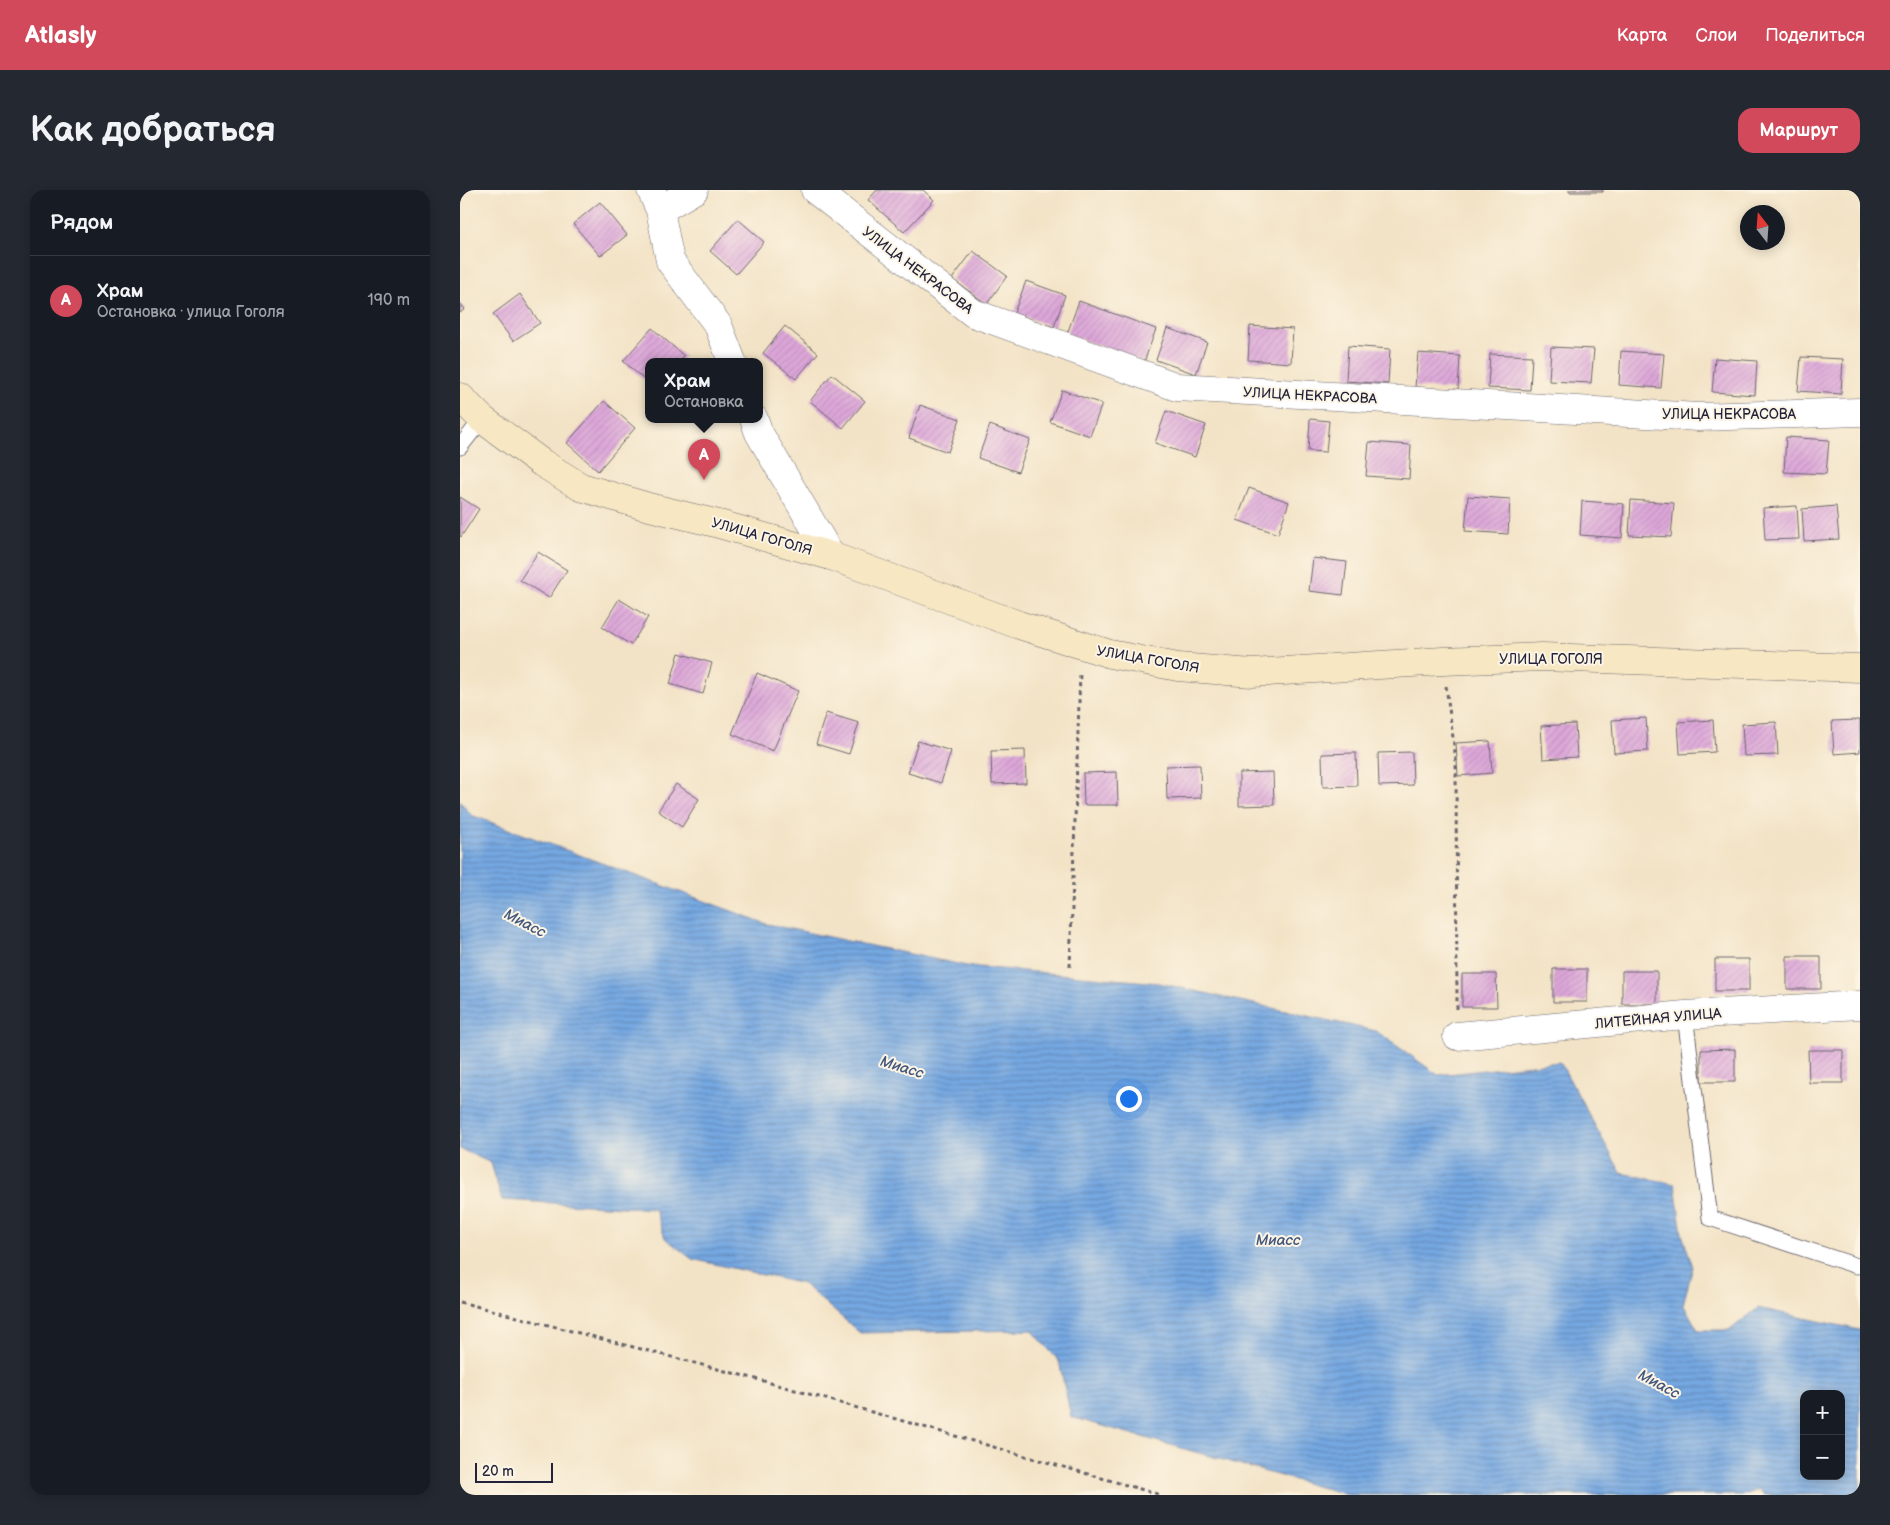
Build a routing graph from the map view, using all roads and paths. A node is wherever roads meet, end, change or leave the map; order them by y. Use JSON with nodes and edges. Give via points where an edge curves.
{"nodes":[{"id":1,"x":694,"y":190,"type":"edge"},
{"id":2,"x":815,"y":190,"type":"edge"},
{"id":3,"x":655,"y":200,"type":"edge"},
{"id":4,"x":731,"y":358,"type":"edge"},
{"id":5,"x":460,"y":397,"type":"edge"},
{"id":6,"x":1860,"y":412,"type":"edge"},
{"id":7,"x":482,"y":419,"type":"junction"},
{"id":8,"x":755,"y":423,"type":"edge"},
{"id":9,"x":460,"y":447,"type":"edge"},
{"id":10,"x":831,"y":556,"type":"junction"},
{"id":11,"x":1081,"y":645,"type":"junction"},
{"id":12,"x":1443,"y":660,"type":"junction"},
{"id":13,"x":1860,"y":668,"type":"edge"},
{"id":14,"x":1070,"y":967,"type":"dead end"},
{"id":15,"x":1860,"y":1005,"type":"edge"},
{"id":16,"x":1684,"y":1015,"type":"junction"},
{"id":17,"x":1457,"y":1036,"type":"joint"},
{"id":18,"x":1857,"y":1266,"type":"dead end"},
{"id":19,"x":460,"y":1302,"type":"edge"},
{"id":20,"x":1161,"y":1495,"type":"edge"}],
"edges":[{"from":1,"to":3,"type":"street"},
{"from":2,"to":6,"type":"street","name":"УЛИЦА НЕКРАСОВА","via":[[973,313],[1177,387],[1698,417]]},
{"from":3,"to":4,"type":"street","via":[[670,261],[718,325]]},
{"from":5,"to":7,"type":"street","name":"УЛИЦА ГОГОЛЯ"},
{"from":7,"to":9,"type":"lane"},
{"from":7,"to":10,"type":"street","name":"УЛИЦА ГОГОЛЯ","via":[[581,487]]},
{"from":8,"to":10,"type":"street"},
{"from":10,"to":11,"type":"street","name":"УЛИЦА ГОГОЛЯ"},
{"from":11,"to":12,"type":"street","name":"УЛИЦА ГОГОЛЯ","via":[[1178,667],[1252,673]]},
{"from":11,"to":14,"type":"path"},
{"from":12,"to":13,"type":"street","name":"УЛИЦА ГОГОЛЯ","via":[[1542,657]]},
{"from":12,"to":17,"type":"path","via":[[1456,760]]},
{"from":15,"to":16,"type":"street","name":"ЛИТЕЙНАЯ УЛИЦА"},
{"from":16,"to":17,"type":"street","name":"ЛИТЕЙНАЯ УЛИЦА"},
{"from":16,"to":18,"type":"lane","via":[[1710,1218]]},
{"from":19,"to":20,"type":"path","via":[[760,1380]]}]}
